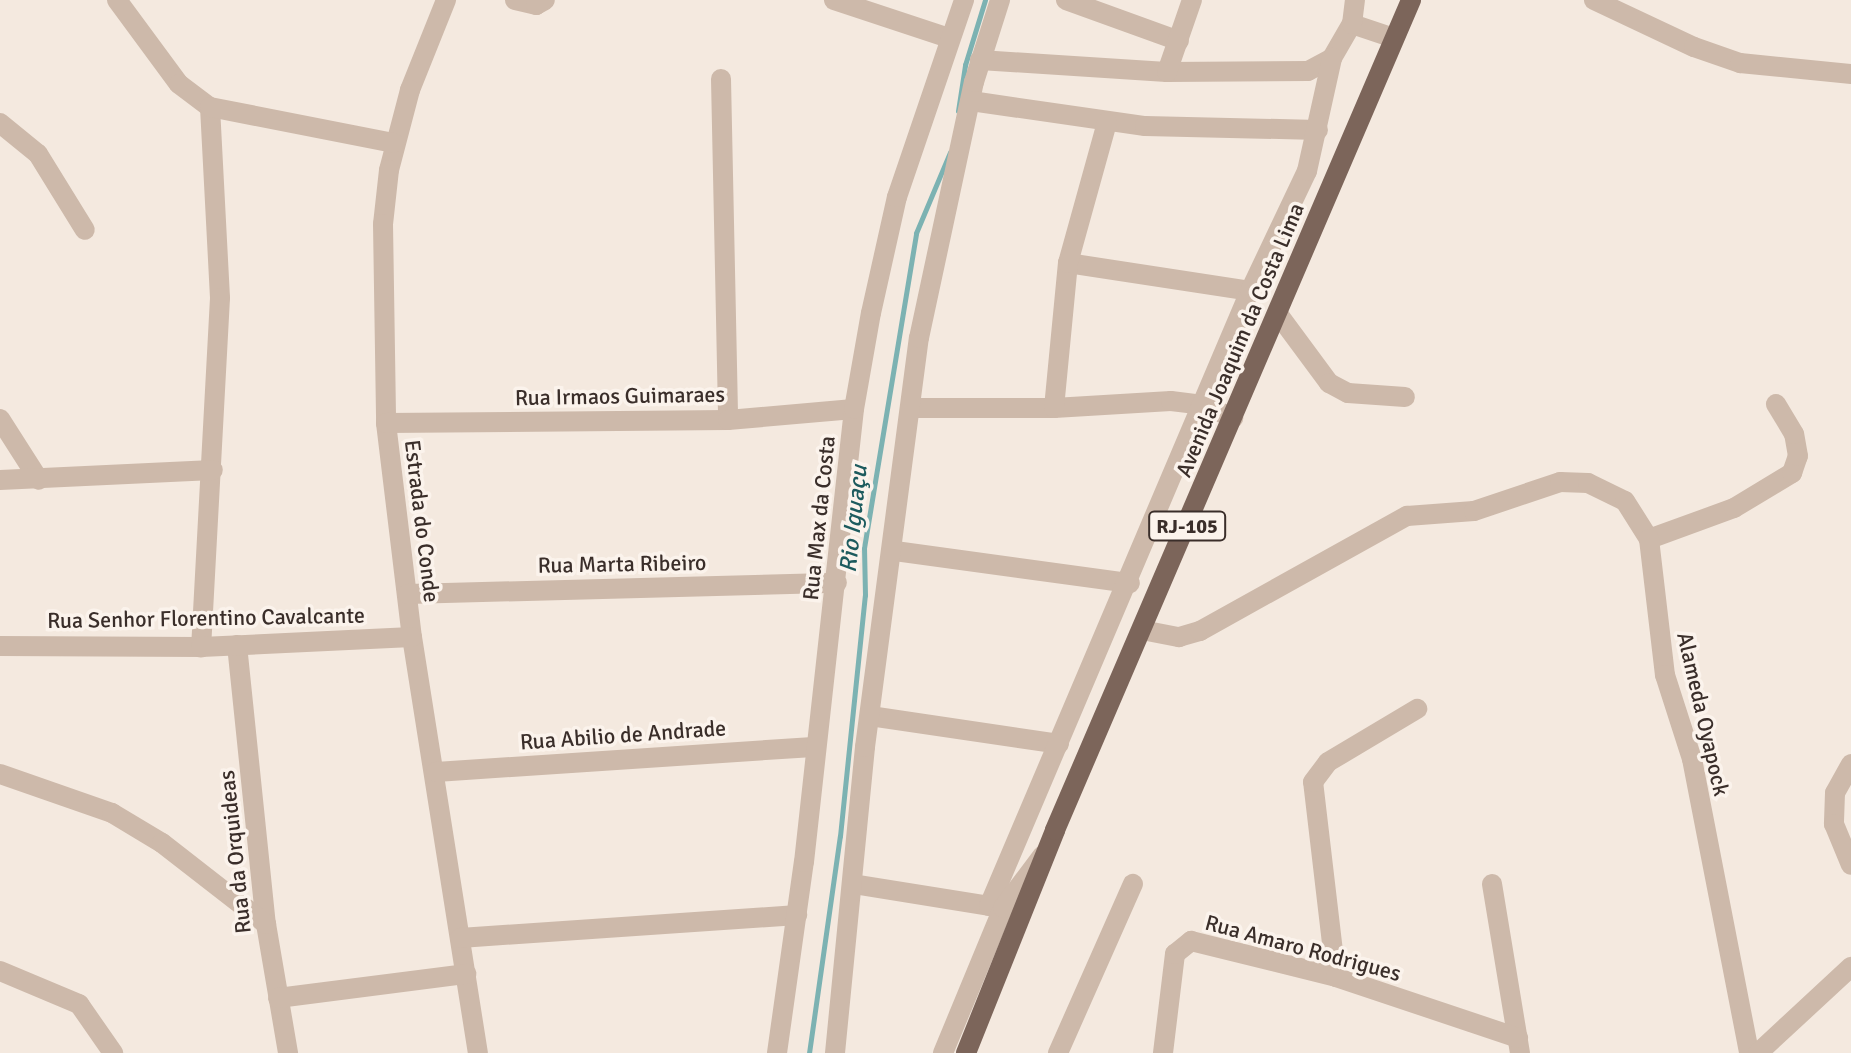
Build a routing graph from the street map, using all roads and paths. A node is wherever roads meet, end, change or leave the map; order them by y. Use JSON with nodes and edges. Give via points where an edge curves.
{"nodes":[{"id":1,"x":117,"y":0,"type":"edge"},
{"id":2,"x":446,"y":0,"type":"edge"},
{"id":3,"x":515,"y":0,"type":"edge"},
{"id":4,"x":545,"y":0,"type":"edge"},
{"id":5,"x":834,"y":0,"type":"edge"},
{"id":6,"x":964,"y":0,"type":"edge"},
{"id":7,"x":1000,"y":0,"type":"edge"},
{"id":8,"x":1066,"y":0,"type":"edge"},
{"id":9,"x":1192,"y":0,"type":"edge"},
{"id":10,"x":1355,"y":0,"type":"edge"},
{"id":11,"x":1411,"y":0,"type":"edge"},
{"id":12,"x":1594,"y":0,"type":"edge"},
{"id":13,"x":1352,"y":24,"type":"junction"},
{"id":14,"x":949,"y":38,"type":"junction"},
{"id":15,"x":1394,"y":38,"type":"junction"},
{"id":16,"x":1179,"y":41,"type":"junction"},
{"id":17,"x":1332,"y":58,"type":"junction"},
{"id":18,"x":980,"y":60,"type":"junction"},
{"id":19,"x":1167,"y":72,"type":"junction"},
{"id":20,"x":1851,"y":74,"type":"edge"},
{"id":21,"x":721,"y":79,"type":"dead end"},
{"id":22,"x":971,"y":101,"type":"junction"},
{"id":23,"x":210,"y":107,"type":"junction"},
{"id":24,"x":1107,"y":122,"type":"junction"},
{"id":25,"x":0,"y":123,"type":"edge"},
{"id":26,"x":1318,"y":130,"type":"junction"},
{"id":27,"x":394,"y":143,"type":"junction"},
{"id":28,"x":85,"y":230,"type":"dead end"},
{"id":29,"x":1068,"y":263,"type":"junction"},
{"id":30,"x":1250,"y":291,"type":"junction"},
{"id":31,"x":1278,"y":314,"type":"junction"},
{"id":32,"x":1230,"y":342,"type":"junction"},
{"id":33,"x":1261,"y":354,"type":"junction"},
{"id":34,"x":1405,"y":397,"type":"dead end"},
{"id":35,"x":1776,"y":404,"type":"dead end"},
{"id":36,"x":1203,"y":405,"type":"junction"},
{"id":37,"x":912,"y":408,"type":"junction"},
{"id":38,"x":1054,"y":408,"type":"junction"},
{"id":39,"x":854,"y":409,"type":"junction"},
{"id":40,"x":1233,"y":418,"type":"junction"},
{"id":41,"x":0,"y":419,"type":"edge"},
{"id":42,"x":728,"y":420,"type":"junction"},
{"id":43,"x":386,"y":423,"type":"junction"},
{"id":44,"x":213,"y":470,"type":"junction"},
{"id":45,"x":0,"y":480,"type":"edge"},
{"id":46,"x":39,"y":480,"type":"junction"},
{"id":47,"x":1649,"y":539,"type":"junction"},
{"id":48,"x":895,"y":551,"type":"junction"},
{"id":49,"x":837,"y":583,"type":"junction"},
{"id":50,"x":1130,"y":583,"type":"junction"},
{"id":51,"x":408,"y":594,"type":"junction"},
{"id":52,"x":1142,"y":630,"type":"junction"},
{"id":53,"x":412,"y":637,"type":"junction"},
{"id":54,"x":237,"y":645,"type":"junction"},
{"id":55,"x":0,"y":646,"type":"edge"},
{"id":56,"x":201,"y":647,"type":"junction"},
{"id":57,"x":1417,"y":709,"type":"dead end"},
{"id":58,"x":870,"y":716,"type":"junction"},
{"id":59,"x":1059,"y":744,"type":"junction"},
{"id":60,"x":813,"y":747,"type":"junction"},
{"id":61,"x":1851,"y":764,"type":"edge"},
{"id":62,"x":436,"y":772,"type":"junction"},
{"id":63,"x":0,"y":774,"type":"edge"},
{"id":64,"x":1046,"y":852,"type":"junction"},
{"id":65,"x":1851,"y":865,"type":"edge"},
{"id":66,"x":853,"y":884,"type":"junction"},
{"id":67,"x":1133,"y":884,"type":"dead end"},
{"id":68,"x":1492,"y":884,"type":"dead end"},
{"id":69,"x":996,"y":907,"type":"junction"},
{"id":70,"x":797,"y":915,"type":"junction"},
{"id":71,"x":266,"y":924,"type":"junction"},
{"id":72,"x":460,"y":938,"type":"junction"},
{"id":73,"x":1851,"y":967,"type":"edge"},
{"id":74,"x":0,"y":971,"type":"edge"},
{"id":75,"x":466,"y":974,"type":"junction"},
{"id":76,"x":1336,"y":977,"type":"junction"},
{"id":77,"x":278,"y":998,"type":"junction"},
{"id":78,"x":1519,"y":1046,"type":"edge"},
{"id":79,"x":113,"y":1053,"type":"edge"},
{"id":80,"x":288,"y":1053,"type":"edge"},
{"id":81,"x":478,"y":1053,"type":"edge"},
{"id":82,"x":777,"y":1053,"type":"edge"},
{"id":83,"x":835,"y":1053,"type":"edge"},
{"id":84,"x":943,"y":1053,"type":"edge"},
{"id":85,"x":966,"y":1053,"type":"edge"},
{"id":86,"x":1058,"y":1053,"type":"edge"},
{"id":87,"x":1163,"y":1053,"type":"edge"},
{"id":88,"x":1749,"y":1053,"type":"edge"},
{"id":89,"x":1758,"y":1053,"type":"edge"}],
"edges":[{"from":1,"to":23,"type":"street","via":[[179,84]]},
{"from":2,"to":27,"type":"street","name":"Estrada do Conde"},
{"from":3,"to":4,"type":"street","via":[[536,5]]},
{"from":5,"to":14,"type":"street"},
{"from":6,"to":14,"type":"street","name":"Rua Max da Costa"},
{"from":7,"to":18,"type":"street"},
{"from":8,"to":16,"type":"street"},
{"from":9,"to":16,"type":"street"},
{"from":10,"to":13,"type":"street"},
{"from":11,"to":15,"type":"main road","name":"Avenida Joaquim da Costa Lima","number":"RJ-105"},
{"from":12,"to":20,"type":"street","via":[[1740,63]]},
{"from":13,"to":15,"type":"street"},
{"from":13,"to":17,"type":"street"},
{"from":14,"to":39,"type":"street","name":"Rua Max da Costa","via":[[884,248]]},
{"from":15,"to":31,"type":"main road","name":"Avenida Joaquim da Costa Lima","number":"RJ-105"},
{"from":16,"to":19,"type":"street"},
{"from":17,"to":19,"type":"street","via":[[1308,71]]},
{"from":17,"to":26,"type":"street"},
{"from":18,"to":19,"type":"street"},
{"from":18,"to":22,"type":"street"},
{"from":21,"to":42,"type":"street"},
{"from":22,"to":24,"type":"street"},
{"from":22,"to":37,"type":"street","via":[[919,338]]},
{"from":23,"to":27,"type":"street"},
{"from":23,"to":44,"type":"street","via":[[220,298]]},
{"from":24,"to":26,"type":"street"},
{"from":24,"to":29,"type":"street"},
{"from":25,"to":28,"type":"street","via":[[38,154]]},
{"from":26,"to":30,"type":"street","via":[[1307,171]]},
{"from":27,"to":43,"type":"street","name":"Estrada do Conde","via":[[383,224]]},
{"from":29,"to":30,"type":"street"},
{"from":29,"to":38,"type":"street"},
{"from":30,"to":32,"type":"street"},
{"from":31,"to":33,"type":"main road","name":"Avenida Joaquim da Costa Lima","number":"RJ-105"},
{"from":31,"to":34,"type":"street","via":[[1329,383],[1348,393]]},
{"from":32,"to":33,"type":"street"},
{"from":32,"to":36,"type":"street"},
{"from":33,"to":40,"type":"main road","name":"Avenida Joaquim da Costa Lima","number":"RJ-105"},
{"from":35,"to":47,"type":"street","via":[[1794,434],[1798,456],[1792,473],[1734,508]]},
{"from":36,"to":38,"type":"street","via":[[1171,401]]},
{"from":36,"to":40,"type":"street"},
{"from":36,"to":50,"type":"street"},
{"from":37,"to":38,"type":"street"},
{"from":37,"to":48,"type":"street"},
{"from":39,"to":42,"type":"street","name":"Rua Irmaos Guimaraes"},
{"from":39,"to":49,"type":"street","name":"Rua Max da Costa"},
{"from":40,"to":52,"type":"main road","name":"Avenida Joaquim da Costa Lima","number":"RJ-105"},
{"from":41,"to":46,"type":"street"},
{"from":42,"to":43,"type":"street","name":"Rua Irmaos Guimaraes"},
{"from":43,"to":51,"type":"street","name":"Estrada do Conde"},
{"from":44,"to":46,"type":"street"},
{"from":44,"to":56,"type":"street"},
{"from":45,"to":46,"type":"street"},
{"from":47,"to":52,"type":"street","name":"Alameda Oyapock","via":[[1635,510],[1588,483],[1560,482],[1474,511],[1407,516],[1200,631],[1179,637]]},
{"from":47,"to":88,"type":"street","name":"Alameda Oyapock","via":[[1665,675],[1692,759]]},
{"from":48,"to":50,"type":"street"},
{"from":48,"to":58,"type":"street"},
{"from":49,"to":51,"type":"street","name":"Rua Marta Ribeiro"},
{"from":49,"to":60,"type":"street","name":"Rua Max da Costa"},
{"from":50,"to":59,"type":"street"},
{"from":51,"to":53,"type":"street","name":"Estrada do Conde"},
{"from":52,"to":64,"type":"main road","name":"Avenida Joaquim da Costa Lima","number":"RJ-105"},
{"from":53,"to":54,"type":"street","name":"Rua Senhor Florentino Cavalcante"},
{"from":53,"to":62,"type":"street","name":"Estrada do Conde"},
{"from":54,"to":56,"type":"street","name":"Rua Senhor Florentino Cavalcante"},
{"from":54,"to":71,"type":"street","name":"Rua da Orquideas"},
{"from":55,"to":56,"type":"street","name":"Rua Senhor Florentino Cavalcante"},
{"from":57,"to":76,"type":"street","via":[[1328,762],[1313,782],[1312,810]]},
{"from":58,"to":59,"type":"street"},
{"from":58,"to":66,"type":"street"},
{"from":59,"to":69,"type":"street"},
{"from":60,"to":62,"type":"street","name":"Rua Abilio de Andrade"},
{"from":60,"to":70,"type":"street","name":"Rua Max da Costa"},
{"from":61,"to":65,"type":"street","via":[[1835,793],[1834,824]]},
{"from":62,"to":72,"type":"street","name":"Estrada do Conde"},
{"from":63,"to":71,"type":"street","via":[[112,813],[162,843]]},
{"from":64,"to":69,"type":"street"},
{"from":64,"to":85,"type":"main road","name":"Avenida Joaquim da Costa Lima","number":"RJ-105"},
{"from":66,"to":69,"type":"street"},
{"from":66,"to":83,"type":"street"},
{"from":67,"to":86,"type":"street"},
{"from":68,"to":78,"type":"street"},
{"from":69,"to":84,"type":"street"},
{"from":70,"to":72,"type":"street"},
{"from":70,"to":82,"type":"street","name":"Rua Max da Costa"},
{"from":71,"to":77,"type":"street","name":"Rua da Orquideas"},
{"from":72,"to":75,"type":"street","name":"Estrada do Conde"},
{"from":73,"to":89,"type":"street"},
{"from":74,"to":79,"type":"street","via":[[79,1004]]},
{"from":75,"to":77,"type":"street"},
{"from":75,"to":81,"type":"street","name":"Estrada do Conde"},
{"from":76,"to":78,"type":"street","name":"Rua Amaro Rodrigues"},
{"from":76,"to":87,"type":"street","name":"Rua Amaro Rodrigues","via":[[1204,941],[1181,945],[1172,967]]},
{"from":77,"to":80,"type":"street","name":"Rua da Orquideas"}]}
